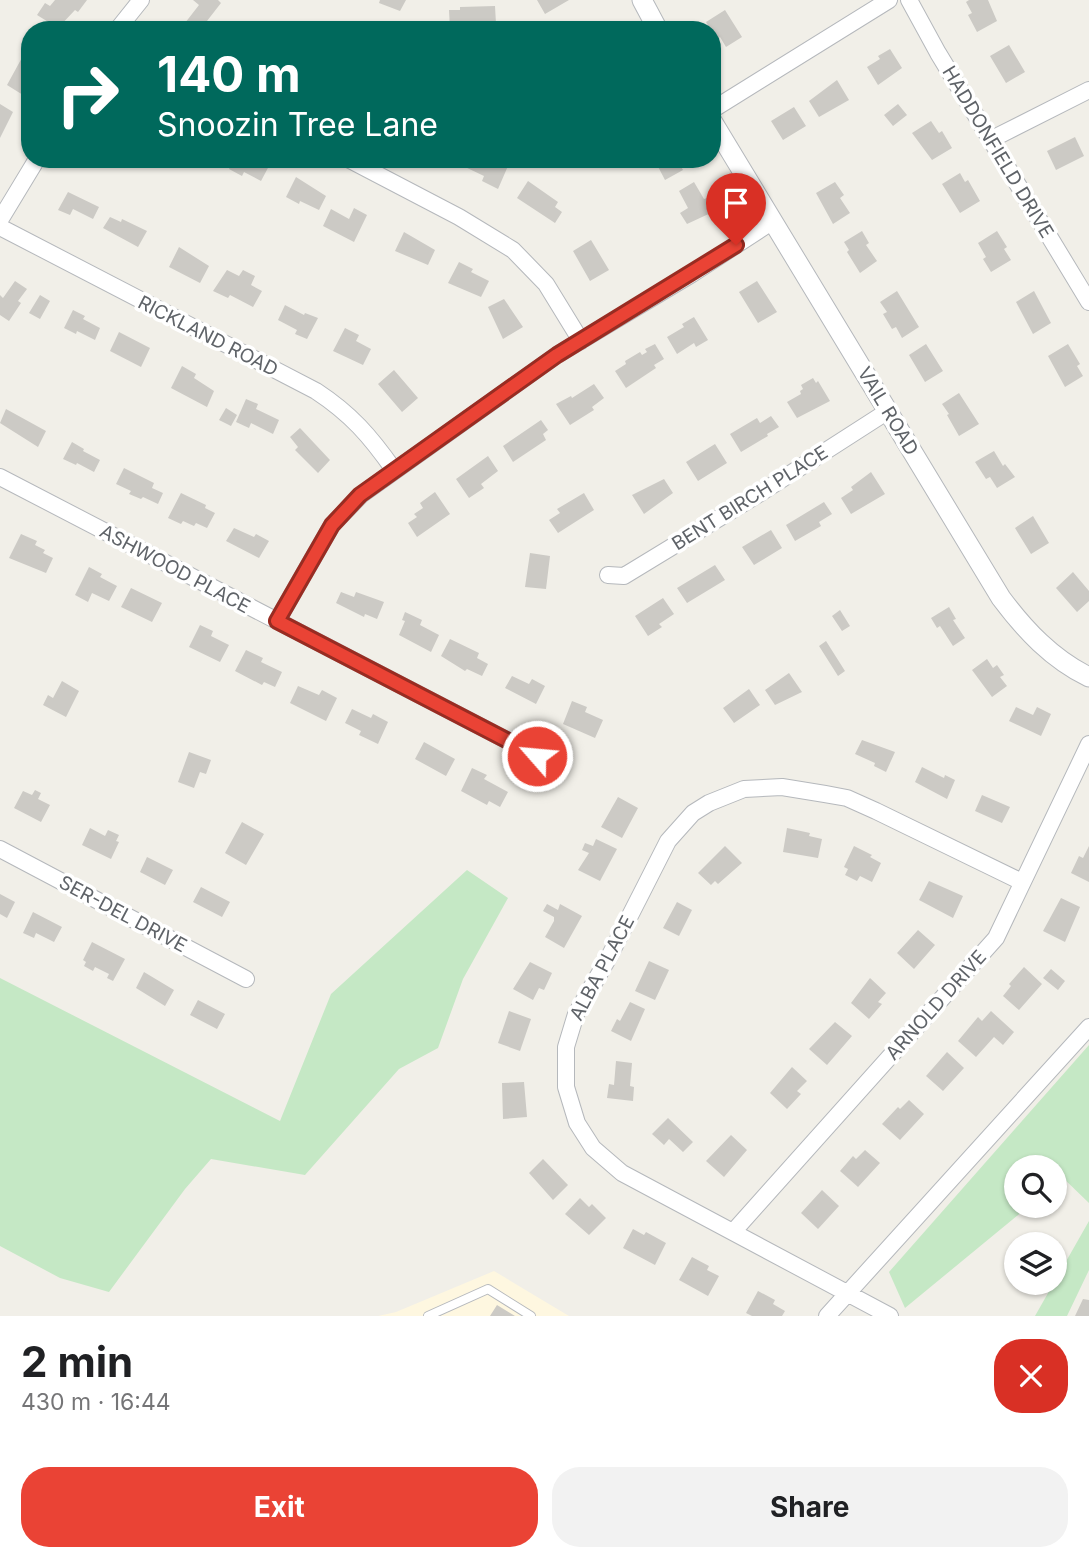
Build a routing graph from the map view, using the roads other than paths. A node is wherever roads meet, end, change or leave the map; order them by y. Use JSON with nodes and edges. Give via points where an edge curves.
{"nodes":[{"id":1,"x":141,"y":0,"type":"edge"},
{"id":2,"x":642,"y":0,"type":"edge"},
{"id":3,"x":889,"y":0,"type":"edge"},
{"id":4,"x":909,"y":0,"type":"edge"},
{"id":5,"x":124,"y":21,"type":"edge"},
{"id":6,"x":653,"y":21,"type":"edge"},
{"id":7,"x":1089,"y":90,"type":"edge"},
{"id":8,"x":721,"y":104,"type":"edge"},
{"id":9,"x":721,"y":136,"type":"edge"},
{"id":10,"x":990,"y":140,"type":"junction"},
{"id":11,"x":32,"y":168,"type":"edge"},
{"id":12,"x":365,"y":168,"type":"edge"},
{"id":13,"x":0,"y":220,"type":"edge"},
{"id":14,"x":773,"y":221,"type":"junction"},
{"id":15,"x":0,"y":227,"type":"edge"},
{"id":16,"x":1089,"y":302,"type":"edge"},
{"id":17,"x":581,"y":341,"type":"junction"},
{"id":18,"x":888,"y":411,"type":"junction"},
{"id":19,"x":394,"y":470,"type":"junction"},
{"id":20,"x":0,"y":477,"type":"edge"},
{"id":21,"x":608,"y":575,"type":"dead end"},
{"id":22,"x":277,"y":621,"type":"junction"},
{"id":23,"x":1089,"y":677,"type":"edge"},
{"id":24,"x":1089,"y":744,"type":"edge"},
{"id":25,"x":537,"y":756,"type":"dead end"},
{"id":26,"x":0,"y":849,"type":"edge"},
{"id":27,"x":1022,"y":882,"type":"junction"},
{"id":28,"x":246,"y":979,"type":"dead end"},
{"id":29,"x":1089,"y":1027,"type":"edge"},
{"id":30,"x":733,"y":1232,"type":"junction"},
{"id":31,"x":847,"y":1293,"type":"junction"},
{"id":32,"x":428,"y":1316,"type":"edge"},
{"id":33,"x":531,"y":1316,"type":"edge"},
{"id":34,"x":827,"y":1316,"type":"edge"},
{"id":35,"x":890,"y":1316,"type":"edge"}],
"edges":[{"from":1,"to":5,"type":"street"},
{"from":2,"to":6,"type":"street"},
{"from":3,"to":8,"type":"street"},
{"from":4,"to":10,"type":"street","name":"HADDONFIELD DRIVE"},
{"from":7,"to":10,"type":"street"},
{"from":9,"to":14,"type":"street","name":"VAIL ROAD"},
{"from":10,"to":16,"type":"street","name":"HADDONFIELD DRIVE"},
{"from":11,"to":13,"type":"street"},
{"from":12,"to":17,"type":"street","via":[[513,250],[546,284]]},
{"from":14,"to":17,"type":"street"},
{"from":14,"to":18,"type":"street","name":"VAIL ROAD"},
{"from":15,"to":19,"type":"street","name":"RICKLAND ROAD","via":[[316,391],[354,419]]},
{"from":17,"to":19,"type":"street"},
{"from":18,"to":21,"type":"street","name":"BENT BIRCH PLACE","via":[[624,576]]},
{"from":18,"to":23,"type":"street","name":"VAIL ROAD","via":[[1018,621],[1059,659]]},
{"from":19,"to":22,"type":"street","via":[[360,495],[332,525]]},
{"from":20,"to":22,"type":"street","name":"ASHWOOD PLACE"},
{"from":22,"to":25,"type":"street","name":"ASHWOOD PLACE"},
{"from":24,"to":27,"type":"street","name":"ARNOLD DRIVE"},
{"from":26,"to":28,"type":"street","name":"SER-DEL DRIVE"},
{"from":27,"to":30,"type":"street","name":"ARNOLD DRIVE","via":[[996,938]]},
{"from":27,"to":30,"type":"street","name":"ALBA PLACE","via":[[847,798],[801,789],[744,789],[709,803],[679,826],[576,1014],[566,1047],[566,1087],[577,1123],[606,1162]]},
{"from":29,"to":31,"type":"street"},
{"from":30,"to":31,"type":"street","name":"ALBA PLACE"},
{"from":31,"to":34,"type":"street"},
{"from":31,"to":35,"type":"street","name":"ALBA PLACE"},
{"from":32,"to":33,"type":"lane","via":[[488,1289]]}]}
